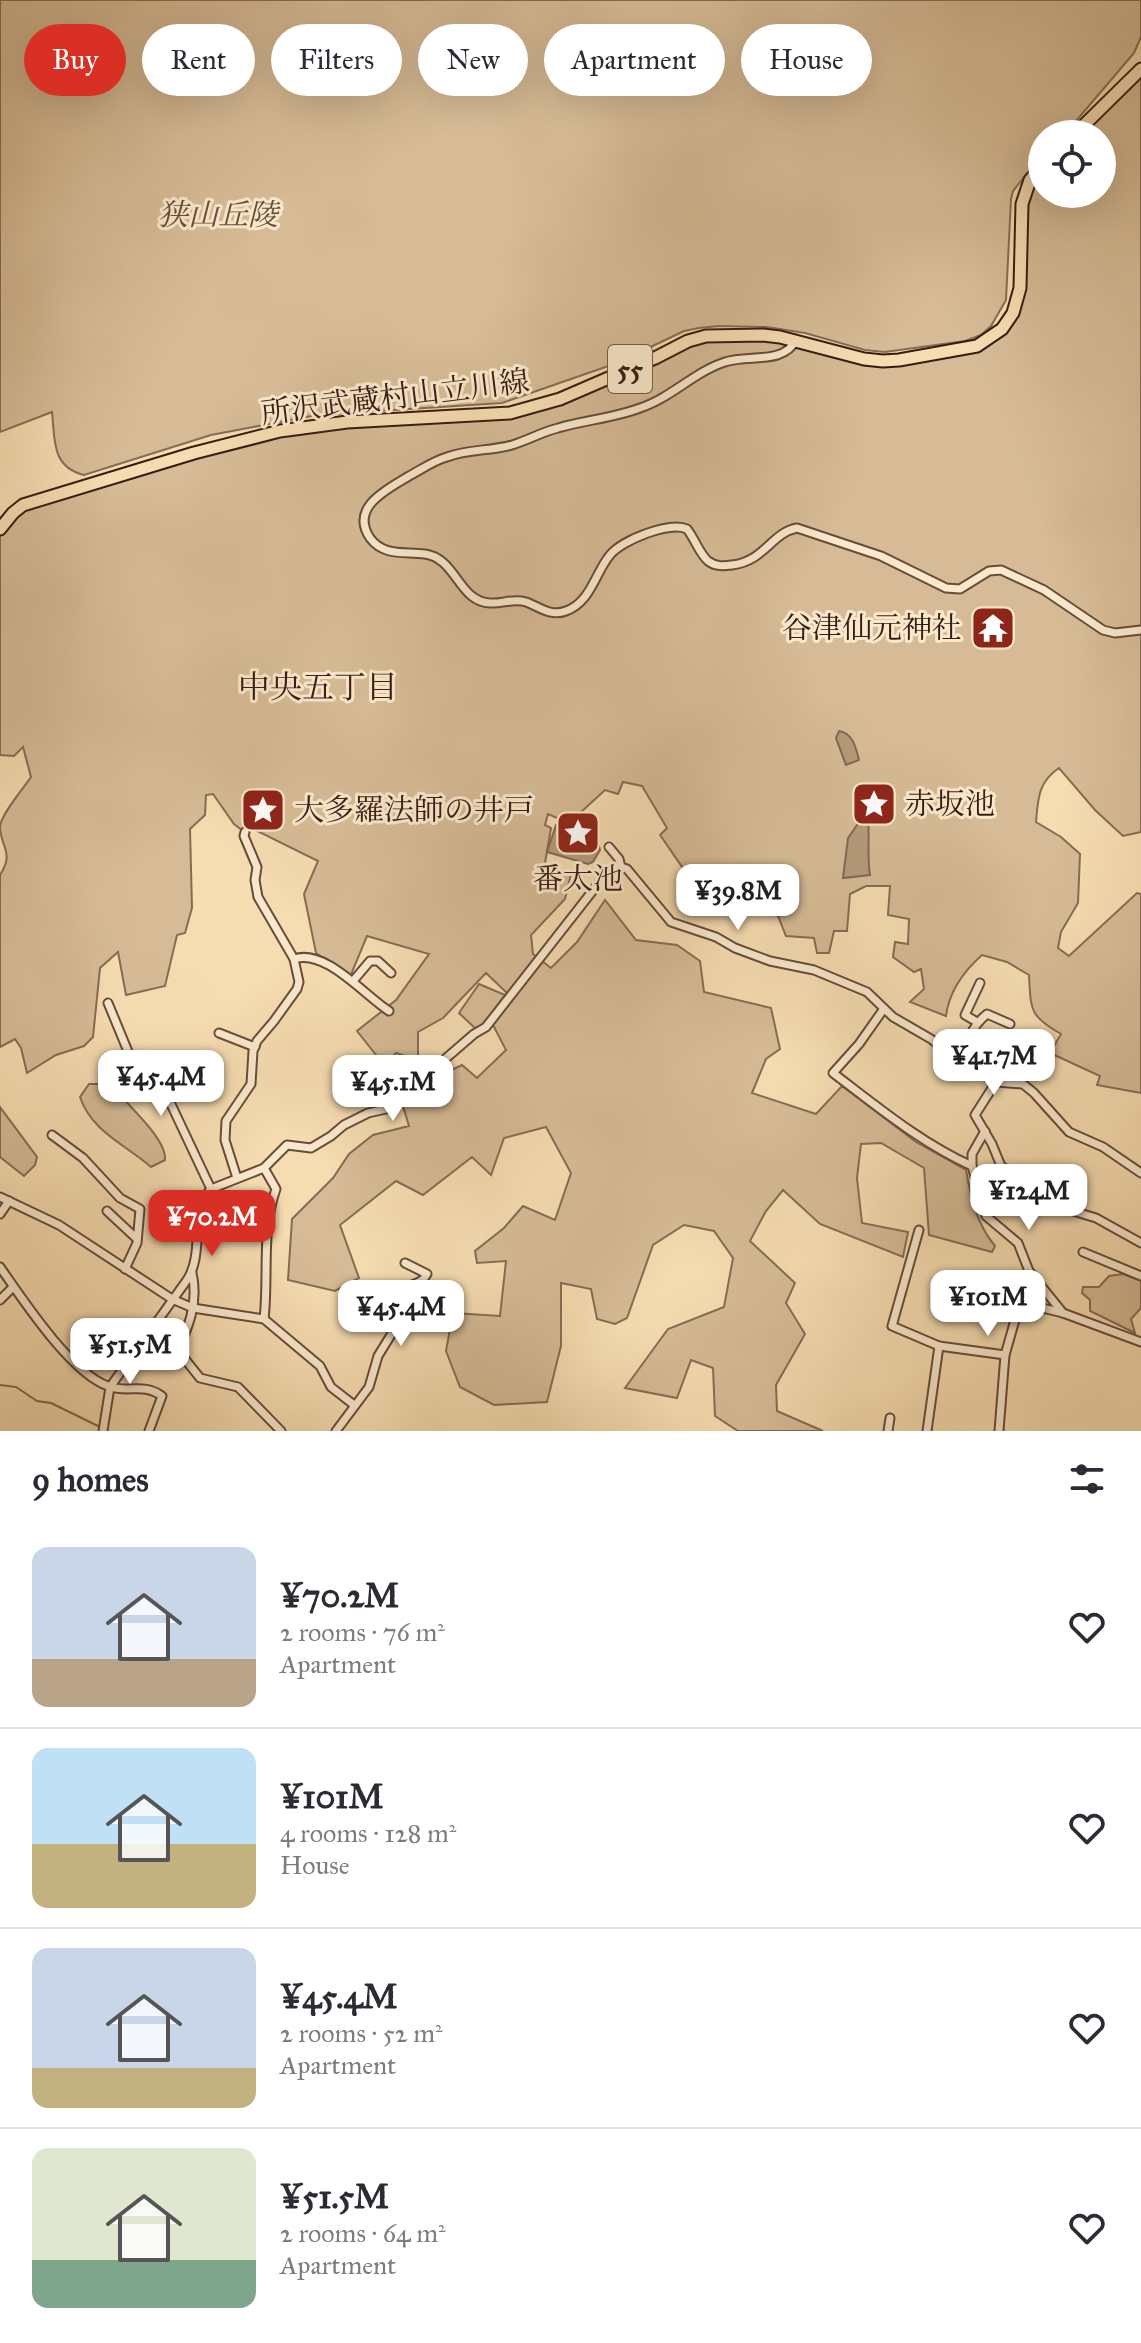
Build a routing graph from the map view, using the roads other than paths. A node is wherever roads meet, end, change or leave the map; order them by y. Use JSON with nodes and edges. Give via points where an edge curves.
{"nodes":[{"id":1,"x":1141,"y":69,"type":"edge"},
{"id":2,"x":1089,"y":120,"type":"edge"},
{"id":3,"x":1028,"y":186,"type":"edge"},
{"id":4,"x":796,"y":340,"type":"junction"},
{"id":5,"x":0,"y":529,"type":"edge"},
{"id":6,"x":1141,"y":630,"type":"edge"},
{"id":7,"x":245,"y":832,"type":"dead end"},
{"id":8,"x":609,"y":847,"type":"dead end"},
{"id":9,"x":621,"y":867,"type":"junction"},
{"id":10,"x":294,"y":959,"type":"junction"},
{"id":11,"x":391,"y":973,"type":"dead end"},
{"id":12,"x":353,"y":981,"type":"junction"},
{"id":13,"x":980,"y":983,"type":"dead end"},
{"id":14,"x":108,"y":1003,"type":"dead end"},
{"id":15,"x":883,"y":1010,"type":"junction"},
{"id":16,"x":389,"y":1011,"type":"dead end"},
{"id":17,"x":977,"y":1022,"type":"junction"},
{"id":18,"x":1010,"y":1024,"type":"dead end"},
{"id":19,"x":219,"y":1033,"type":"dead end"},
{"id":20,"x":255,"y":1047,"type":"junction"},
{"id":21,"x":962,"y":1062,"type":"junction"},
{"id":22,"x":996,"y":1082,"type":"junction"},
{"id":23,"x":985,"y":1131,"type":"junction"},
{"id":24,"x":52,"y":1135,"type":"dead end"},
{"id":25,"x":972,"y":1166,"type":"junction"},
{"id":26,"x":264,"y":1168,"type":"junction"},
{"id":27,"x":1141,"y":1173,"type":"edge"},
{"id":28,"x":237,"y":1178,"type":"junction"},
{"id":29,"x":211,"y":1189,"type":"junction"},
{"id":30,"x":0,"y":1197,"type":"edge"},
{"id":31,"x":9,"y":1201,"type":"junction"},
{"id":32,"x":107,"y":1211,"type":"dead end"},
{"id":33,"x":0,"y":1214,"type":"edge"},
{"id":34,"x":919,"y":1230,"type":"dead end"},
{"id":35,"x":137,"y":1239,"type":"junction"},
{"id":36,"x":1141,"y":1243,"type":"edge"},
{"id":37,"x":1083,"y":1252,"type":"dead end"},
{"id":38,"x":405,"y":1263,"type":"dead end"},
{"id":39,"x":0,"y":1267,"type":"edge"},
{"id":40,"x":125,"y":1269,"type":"junction"},
{"id":41,"x":1029,"y":1271,"type":"junction"},
{"id":42,"x":192,"y":1273,"type":"junction"},
{"id":43,"x":1141,"y":1276,"type":"edge"},
{"id":44,"x":13,"y":1287,"type":"junction"},
{"id":45,"x":172,"y":1299,"type":"junction"},
{"id":46,"x":0,"y":1300,"type":"edge"},
{"id":47,"x":1022,"y":1303,"type":"junction"},
{"id":48,"x":193,"y":1308,"type":"junction"},
{"id":49,"x":1063,"y":1313,"type":"junction"},
{"id":50,"x":264,"y":1319,"type":"junction"},
{"id":51,"x":144,"y":1341,"type":"junction"},
{"id":52,"x":1141,"y":1342,"type":"edge"},
{"id":53,"x":939,"y":1346,"type":"junction"},
{"id":54,"x":176,"y":1355,"type":"junction"},
{"id":55,"x":1005,"y":1355,"type":"junction"},
{"id":56,"x":110,"y":1387,"type":"junction"},
{"id":57,"x":354,"y":1405,"type":"junction"},
{"id":58,"x":890,"y":1418,"type":"dead end"},
{"id":59,"x":103,"y":1429,"type":"edge"},
{"id":60,"x":149,"y":1431,"type":"edge"},
{"id":61,"x":281,"y":1431,"type":"edge"},
{"id":62,"x":336,"y":1431,"type":"edge"},
{"id":63,"x":888,"y":1431,"type":"edge"},
{"id":64,"x":927,"y":1431,"type":"edge"},
{"id":65,"x":999,"y":1431,"type":"edge"}],
"edges":[{"from":1,"to":2,"type":"main road"},
{"from":3,"to":4,"type":"main road","name":"所沢武蔵村山立川線","number":"55","via":[[1022,204],[1018,299],[991,339],[957,351],[883,361]]},
{"from":4,"to":5,"type":"main road","name":"所沢武蔵村山立川線","number":"55","via":[[727,335],[688,341],[560,399],[510,413],[280,431],[23,505]]},
{"from":4,"to":6,"type":"street","via":[[782,355],[717,365],[643,408],[433,462],[373,498],[365,517],[368,534],[384,550],[439,558],[480,601],[524,601],[554,613],[579,602],[619,547],[668,526],[687,529],[704,556],[720,566],[751,561],[785,531],[797,528],[893,560],[946,588],[960,589],[989,571],[1001,570],[1049,593],[1103,630]]},
{"from":7,"to":10,"type":"street","via":[[257,867],[258,897]]},
{"from":8,"to":9,"type":"street"},
{"from":9,"to":15,"type":"street","via":[[671,922],[780,965],[814,970],[867,992]]},
{"from":9,"to":26,"type":"street","via":[[598,884],[486,1027],[395,1107],[368,1113],[311,1148],[287,1145]]},
{"from":10,"to":12,"type":"street","via":[[316,959]]},
{"from":10,"to":20,"type":"street","via":[[298,986]]},
{"from":11,"to":12,"type":"street","via":[[370,961]]},
{"from":12,"to":16,"type":"street"},
{"from":13,"to":17,"type":"street","via":[[965,1015]]},
{"from":14,"to":29,"type":"street","via":[[134,1066],[164,1092]]},
{"from":15,"to":21,"type":"street"},
{"from":15,"to":25,"type":"street","via":[[833,1073],[898,1123]]},
{"from":17,"to":18,"type":"street","via":[[987,1014]]},
{"from":17,"to":21,"type":"street"},
{"from":19,"to":20,"type":"street"},
{"from":20,"to":28,"type":"street","via":[[251,1084],[224,1128]]},
{"from":21,"to":22,"type":"street"},
{"from":22,"to":23,"type":"street","via":[[975,1115]]},
{"from":22,"to":27,"type":"street","via":[[1023,1084],[1069,1132]]},
{"from":23,"to":25,"type":"street","via":[[973,1149]]},
{"from":23,"to":36,"type":"street","via":[[1001,1166],[1015,1177],[1063,1208],[1096,1218]]},
{"from":24,"to":35,"type":"street","via":[[83,1158],[120,1198],[140,1209]]},
{"from":25,"to":41,"type":"street","via":[[986,1216],[1018,1243]]},
{"from":26,"to":28,"type":"street"},
{"from":26,"to":50,"type":"street","via":[[276,1189],[266,1238]]},
{"from":28,"to":29,"type":"street"},
{"from":29,"to":42,"type":"street","via":[[202,1205]]},
{"from":30,"to":31,"type":"street"},
{"from":31,"to":33,"type":"street"},
{"from":31,"to":40,"type":"street","via":[[59,1225]]},
{"from":32,"to":35,"type":"street"},
{"from":34,"to":53,"type":"street","via":[[892,1326]]},
{"from":35,"to":40,"type":"street"},
{"from":37,"to":43,"type":"street"},
{"from":38,"to":57,"type":"street","via":[[427,1274],[403,1291],[394,1330],[378,1356],[369,1387]]},
{"from":39,"to":44,"type":"street"},
{"from":40,"to":45,"type":"street"},
{"from":41,"to":47,"type":"street"},
{"from":41,"to":49,"type":"street"},
{"from":42,"to":45,"type":"street"},
{"from":42,"to":48,"type":"street"},
{"from":44,"to":46,"type":"street"},
{"from":44,"to":56,"type":"street","via":[[84,1371]]},
{"from":45,"to":48,"type":"street"},
{"from":45,"to":51,"type":"street"},
{"from":47,"to":49,"type":"street"},
{"from":47,"to":55,"type":"street"},
{"from":48,"to":50,"type":"street"},
{"from":48,"to":54,"type":"street"},
{"from":49,"to":52,"type":"street"},
{"from":50,"to":57,"type":"street","via":[[320,1366],[331,1387]]},
{"from":51,"to":54,"type":"street"},
{"from":51,"to":56,"type":"street"},
{"from":53,"to":55,"type":"street"},
{"from":53,"to":64,"type":"street"},
{"from":54,"to":61,"type":"street","via":[[200,1378],[238,1387]]},
{"from":55,"to":65,"type":"street"},
{"from":56,"to":59,"type":"street"},
{"from":56,"to":60,"type":"street","via":[[145,1387],[162,1396]]},
{"from":57,"to":62,"type":"street"},
{"from":58,"to":63,"type":"street"}]}
